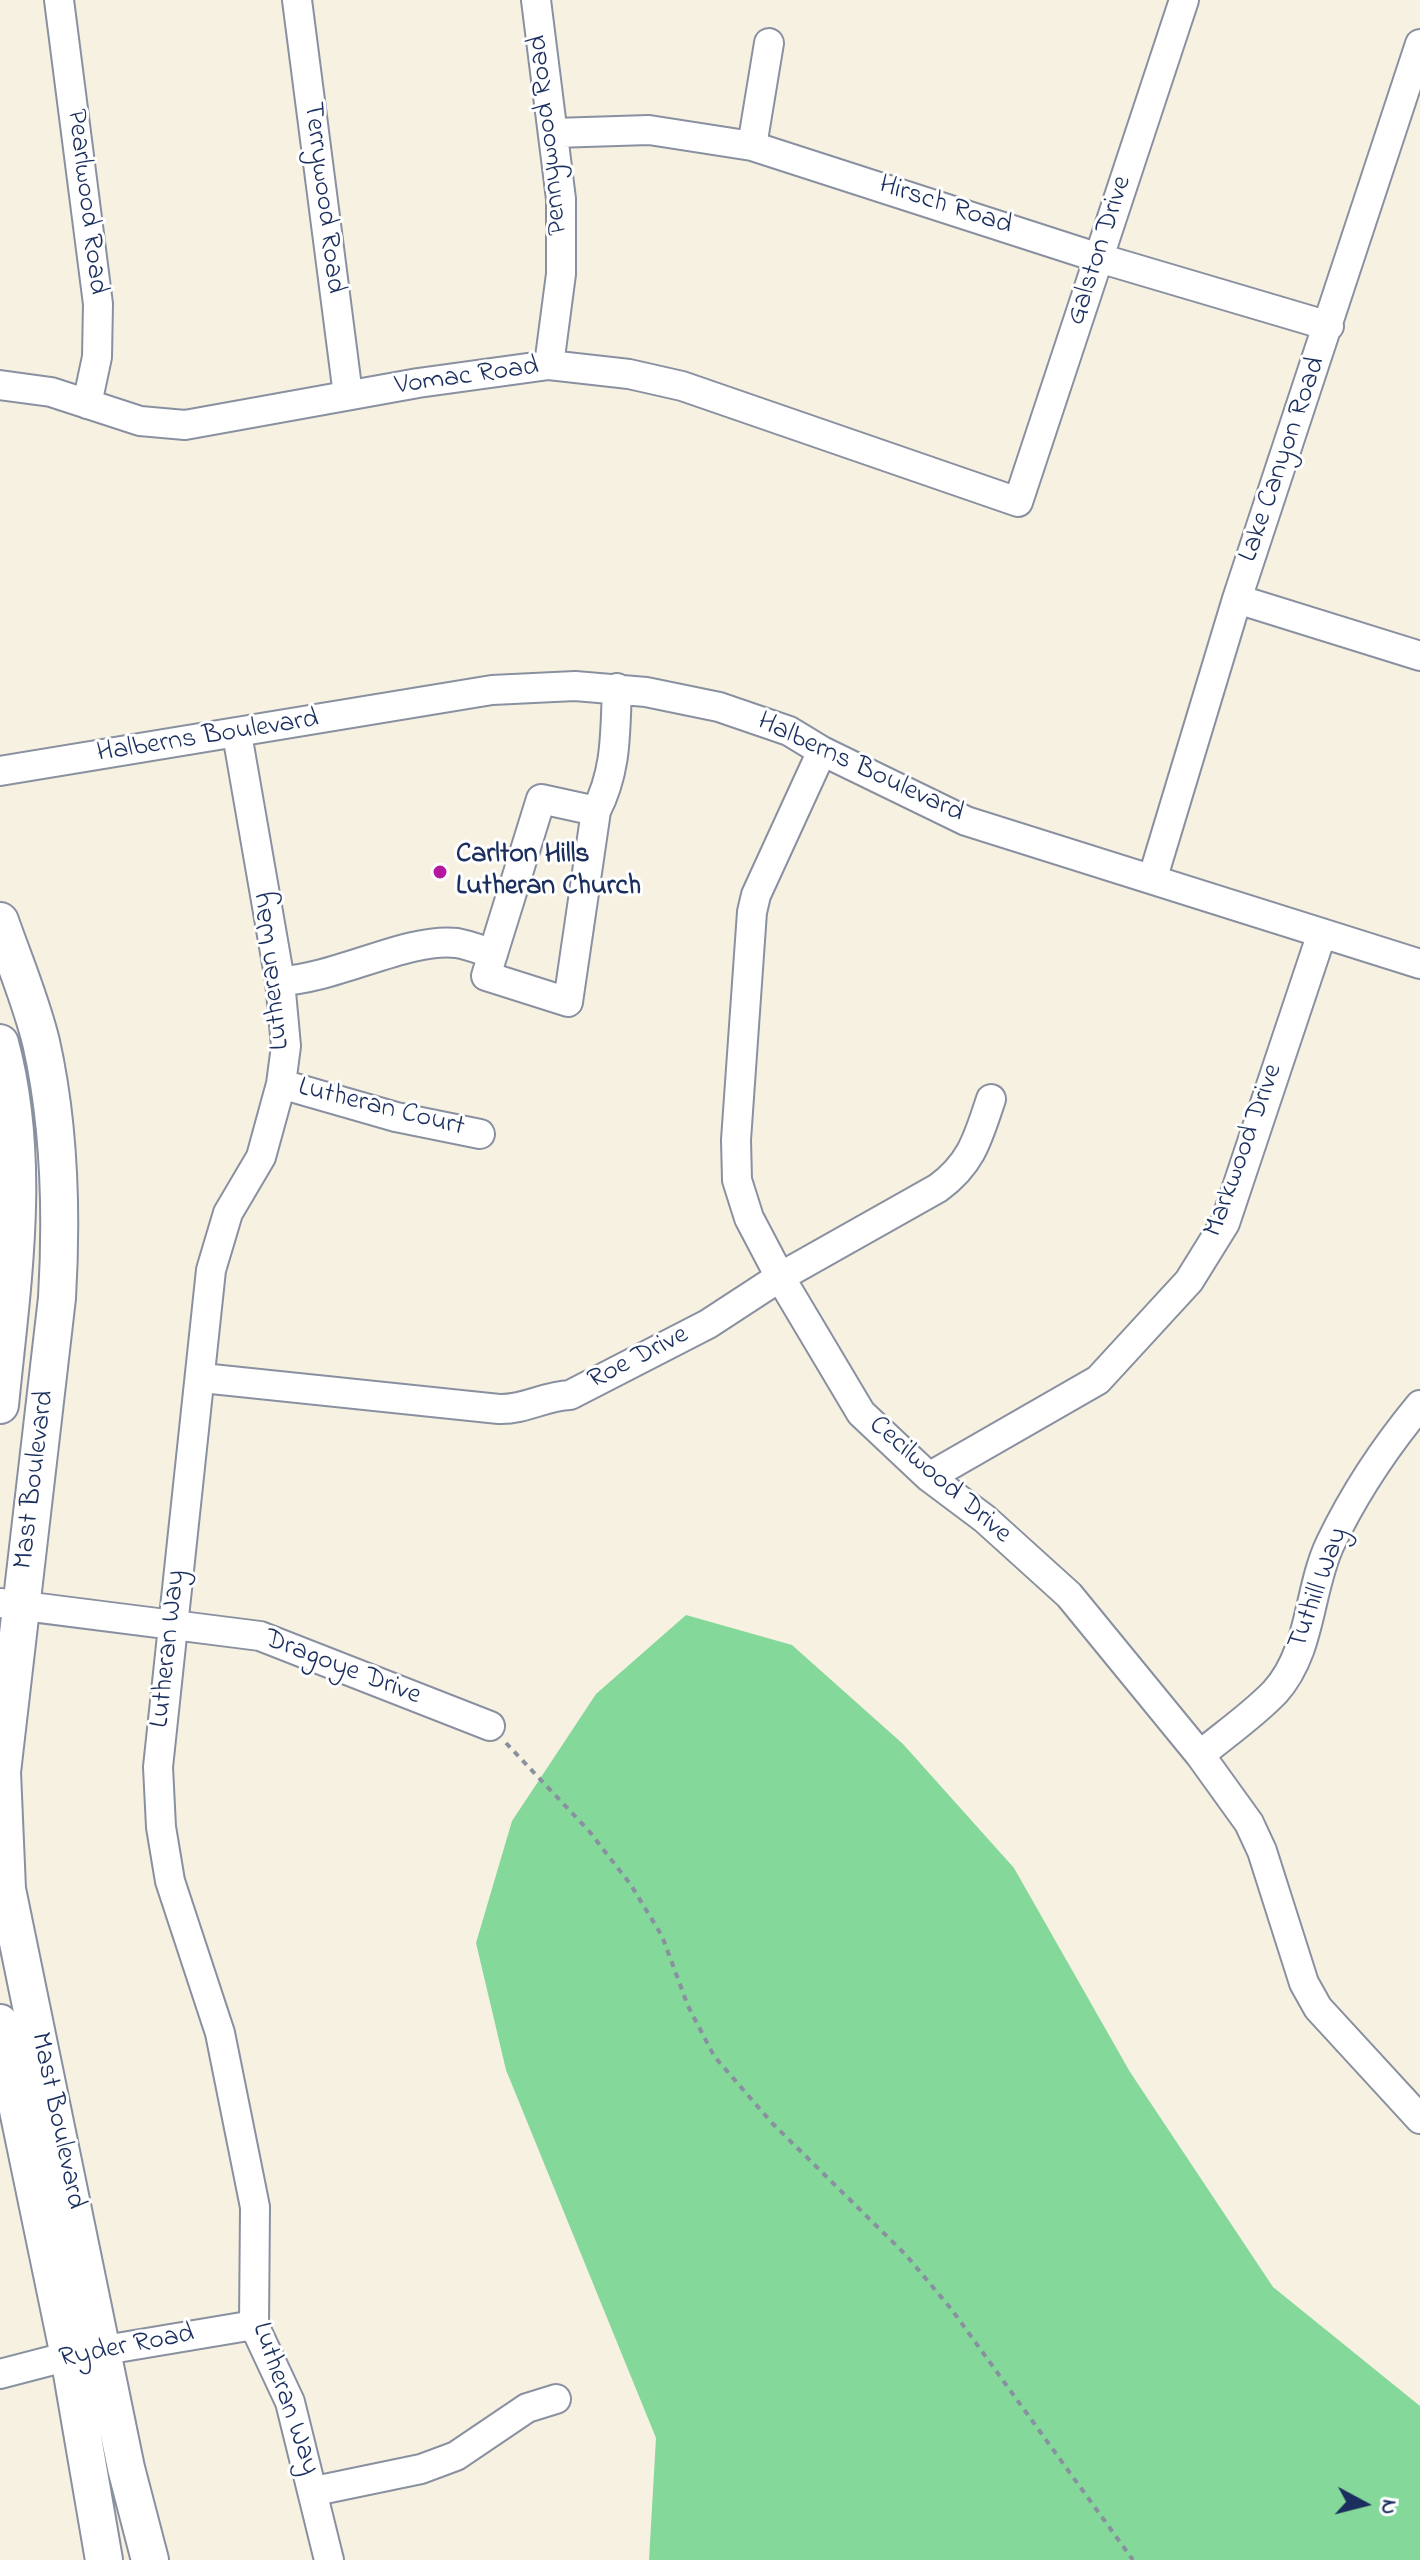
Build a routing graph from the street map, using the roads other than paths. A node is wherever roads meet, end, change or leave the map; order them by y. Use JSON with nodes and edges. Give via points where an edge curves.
{"nodes":[{"id":1,"x":59,"y":0,"type":"edge"},
{"id":2,"x":297,"y":0,"type":"edge"},
{"id":3,"x":536,"y":0,"type":"edge"},
{"id":4,"x":1178,"y":2,"type":"edge"},
{"id":5,"x":769,"y":43,"type":"dead end"},
{"id":6,"x":1420,"y":44,"type":"edge"},
{"id":7,"x":554,"y":133,"type":"junction"},
{"id":8,"x":752,"y":146,"type":"junction"},
{"id":9,"x":1099,"y":258,"type":"junction"},
{"id":10,"x":1329,"y":326,"type":"junction"},
{"id":11,"x":549,"y":365,"type":"junction"},
{"id":12,"x":0,"y":385,"type":"edge"},
{"id":13,"x":348,"y":395,"type":"junction"},
{"id":14,"x":87,"y":404,"type":"junction"},
{"id":15,"x":1018,"y":502,"type":"joint"},
{"id":16,"x":1237,"y":599,"type":"junction"},
{"id":17,"x":1420,"y":656,"type":"edge"},
{"id":18,"x":617,"y":688,"type":"junction"},
{"id":19,"x":237,"y":734,"type":"junction"},
{"id":20,"x":822,"y":751,"type":"junction"},
{"id":21,"x":0,"y":771,"type":"edge"},
{"id":22,"x":596,"y":811,"type":"junction"},
{"id":23,"x":1153,"y":877,"type":"junction"},
{"id":24,"x":0,"y":921,"type":"edge"},
{"id":25,"x":1322,"y":933,"type":"junction"},
{"id":26,"x":493,"y":954,"type":"junction"},
{"id":27,"x":1420,"y":964,"type":"edge"},
{"id":28,"x":280,"y":981,"type":"junction"},
{"id":29,"x":41,"y":1042,"type":"junction"},
{"id":30,"x":1,"y":1050,"type":"edge"},
{"id":31,"x":281,"y":1084,"type":"junction"},
{"id":32,"x":991,"y":1099,"type":"dead end"},
{"id":33,"x":480,"y":1134,"type":"dead end"},
{"id":34,"x":780,"y":1277,"type":"junction"},
{"id":35,"x":202,"y":1378,"type":"junction"},
{"id":36,"x":0,"y":1405,"type":"edge"},
{"id":37,"x":1420,"y":1405,"type":"edge"},
{"id":38,"x":929,"y":1477,"type":"junction"},
{"id":39,"x":11,"y":1604,"type":"edge"},
{"id":40,"x":172,"y":1625,"type":"junction"},
{"id":41,"x":490,"y":1726,"type":"road end"},
{"id":42,"x":1200,"y":1755,"type":"junction"},
{"id":43,"x":0,"y":2023,"type":"edge"},
{"id":44,"x":49,"y":2083,"type":"junction"},
{"id":45,"x":7,"y":2091,"type":"edge"},
{"id":46,"x":1420,"y":2119,"type":"edge"},
{"id":47,"x":254,"y":2325,"type":"junction"},
{"id":48,"x":85,"y":2353,"type":"junction"},
{"id":49,"x":0,"y":2374,"type":"edge"},
{"id":50,"x":556,"y":2399,"type":"dead end"},
{"id":51,"x":315,"y":2491,"type":"junction"},
{"id":52,"x":104,"y":2560,"type":"edge"},
{"id":53,"x":150,"y":2560,"type":"edge"},
{"id":54,"x":329,"y":2560,"type":"edge"}],
"edges":[{"from":1,"to":14,"type":"street","name":"Pearlwood Road","via":[[98,304],[97,357]]},
{"from":2,"to":13,"type":"street","name":"Terrywood Road"},
{"from":3,"to":7,"type":"street","name":"Pennywood Road"},
{"from":4,"to":9,"type":"street","name":"Galston Drive"},
{"from":5,"to":8,"type":"street"},
{"from":6,"to":10,"type":"street","name":"Lake Canyon Road"},
{"from":7,"to":8,"type":"street","name":"Hirsch Road","via":[[649,130]]},
{"from":7,"to":11,"type":"street","name":"Pennywood Road","via":[[561,274]]},
{"from":8,"to":9,"type":"street","name":"Hirsch Road"},
{"from":9,"to":10,"type":"street","name":"Hirsch Road"},
{"from":9,"to":15,"type":"street","name":"Galston Drive"},
{"from":10,"to":16,"type":"street","name":"Lake Canyon Road"},
{"from":11,"to":13,"type":"street","name":"Vomac Road"},
{"from":11,"to":15,"type":"street","name":"Vomac Road","via":[[682,386]]},
{"from":12,"to":14,"type":"street","name":"Vomac Road","via":[[51,392]]},
{"from":13,"to":14,"type":"street","name":"Vomac Road","via":[[185,425],[140,421]]},
{"from":16,"to":17,"type":"street"},
{"from":16,"to":23,"type":"street","name":"Lake Canyon Road"},
{"from":18,"to":19,"type":"street","name":"Halberns Boulevard","via":[[492,690]]},
{"from":18,"to":20,"type":"street","name":"Halberns Boulevard","via":[[682,698],[754,718]]},
{"from":18,"to":22,"type":"street","via":[[615,758]]},
{"from":19,"to":21,"type":"street","name":"Halberns Boulevard"},
{"from":19,"to":28,"type":"street","name":"Lutheran Way"},
{"from":20,"to":23,"type":"street","name":"Halberns Boulevard","via":[[966,821]]},
{"from":20,"to":34,"type":"street","name":"Cecilwood Drive","via":[[756,895],[748,940],[737,1180],[749,1218]]},
{"from":22,"to":26,"type":"street","via":[[541,799]]},
{"from":22,"to":26,"type":"street","via":[[568,1002],[486,976]]},
{"from":23,"to":25,"type":"street","name":"Halberns Boulevard"},
{"from":24,"to":29,"type":"main road","name":"Mast Boulevard"},
{"from":25,"to":27,"type":"street","name":"Halberns Boulevard"},
{"from":25,"to":38,"type":"street","name":"Markwood Drive","via":[[1225,1223],[1189,1281],[1098,1380]]},
{"from":26,"to":28,"type":"street","via":[[460,943],[432,944],[303,980]]},
{"from":28,"to":31,"type":"street","name":"Lutheran Way","via":[[286,1046]]},
{"from":29,"to":30,"type":"street"},
{"from":29,"to":39,"type":"main road","name":"Mast Boulevard","via":[[61,1228],[57,1298]]},
{"from":30,"to":36,"type":"main road","name":"Mast Boulevard","via":[[19,1156],[17,1242]]},
{"from":31,"to":33,"type":"street","name":"Lutheran Court"},
{"from":31,"to":35,"type":"street","name":"Lutheran Way","via":[[261,1157],[228,1213],[211,1270]]},
{"from":32,"to":34,"type":"street","name":"Roe Drive","via":[[961,1171]]},
{"from":34,"to":35,"type":"street","name":"Roe Drive","via":[[708,1324],[570,1395],[551,1396],[519,1410]]},
{"from":34,"to":38,"type":"street","name":"Cecilwood Drive","via":[[861,1413]]},
{"from":35,"to":40,"type":"street","name":"Lutheran Way"},
{"from":37,"to":42,"type":"street","name":"Tuthill Way","via":[[1331,1543],[1307,1630],[1287,1674],[1275,1692]]},
{"from":38,"to":42,"type":"street","name":"Cecilwood Drive","via":[[1069,1595]]},
{"from":39,"to":40,"type":"street","name":"Dragoye Drive"},
{"from":39,"to":44,"type":"main road","name":"Mast Boulevard","via":[[2,1772],[7,1889]]},
{"from":40,"to":41,"type":"street","name":"Dragoye Drive","via":[[260,1636]]},
{"from":40,"to":47,"type":"street","name":"Lutheran Way","via":[[158,1767],[161,1827],[170,1881],[220,2033],[255,2207]]},
{"from":42,"to":46,"type":"street","name":"Cecilwood Drive","via":[[1249,1823],[1304,1983],[1318,2008]]},
{"from":43,"to":45,"type":"main road","name":"Mast Boulevard"},
{"from":44,"to":45,"type":"street"},
{"from":44,"to":48,"type":"main road","name":"Mast Boulevard"},
{"from":45,"to":48,"type":"main road","name":"Mast Boulevard"},
{"from":47,"to":48,"type":"street","name":"Ryder Road"},
{"from":47,"to":51,"type":"street","name":"Lutheran Way","via":[[290,2402]]},
{"from":48,"to":49,"type":"street","name":"Ryder Road"},
{"from":48,"to":52,"type":"main road","name":"Mast Boulevard"},
{"from":48,"to":53,"type":"main road","name":"Mast Boulevard"},
{"from":50,"to":51,"type":"street","via":[[527,2408],[456,2456],[421,2469]]},
{"from":51,"to":54,"type":"street","name":"Lutheran Way"}]}
